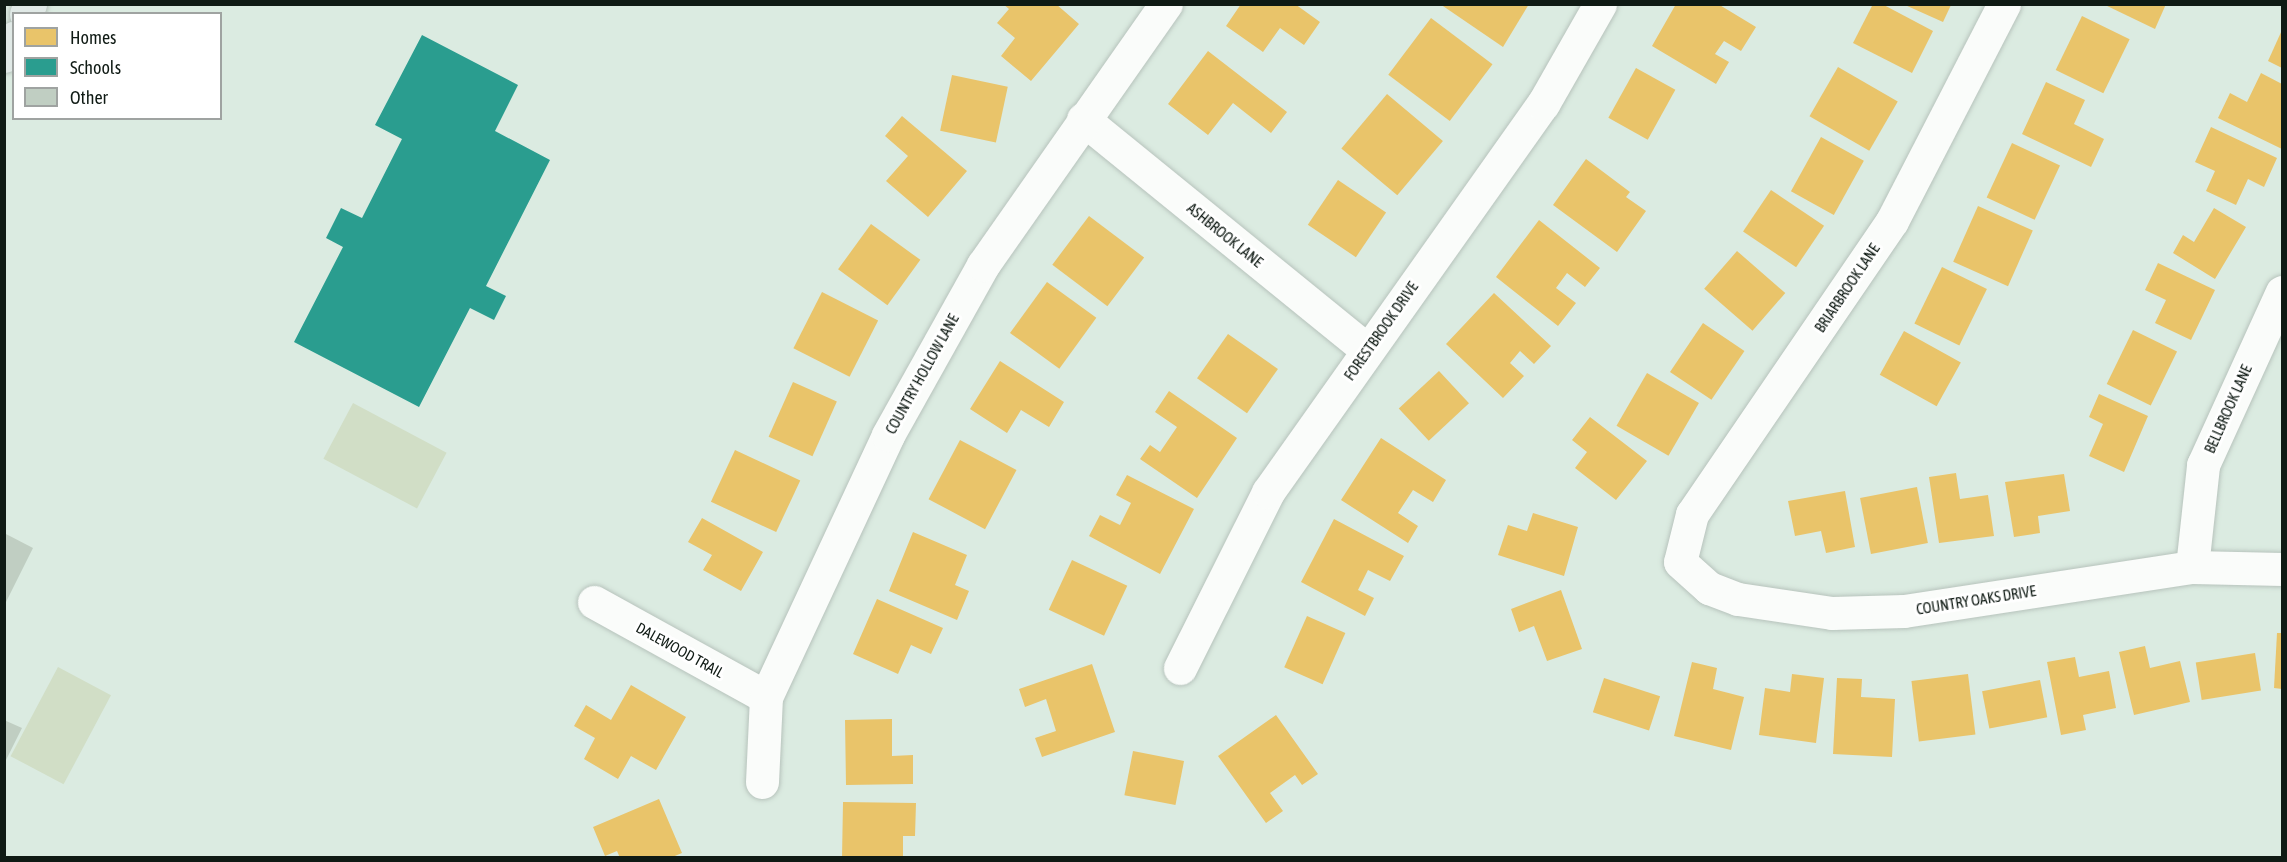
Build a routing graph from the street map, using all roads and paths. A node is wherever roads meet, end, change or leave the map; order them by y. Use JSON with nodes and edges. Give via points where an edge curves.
{"nodes":[{"id":1,"x":1166,"y":4,"type":"edge"},
{"id":2,"x":1600,"y":4,"type":"edge"},
{"id":3,"x":2004,"y":4,"type":"edge"},
{"id":4,"x":12,"y":42,"type":"edge"},
{"id":5,"x":4,"y":56,"type":"edge"},
{"id":6,"x":1083,"y":119,"type":"junction"},
{"id":7,"x":2283,"y":292,"type":"edge"},
{"id":8,"x":1367,"y":350,"type":"junction"},
{"id":9,"x":1680,"y":562,"type":"joint"},
{"id":10,"x":2192,"y":567,"type":"junction"},
{"id":11,"x":2283,"y":569,"type":"edge"},
{"id":12,"x":594,"y":602,"type":"dead end"},
{"id":13,"x":1180,"y":668,"type":"dead end"},
{"id":14,"x":766,"y":697,"type":"junction"},
{"id":15,"x":762,"y":782,"type":"dead end"}],
"edges":[{"from":1,"to":6,"type":"street","name":"COUNTRY HOLLOW LANE"},
{"from":2,"to":8,"type":"street","name":"FORESTBROOK DRIVE","via":[[1543,104]]},
{"from":3,"to":9,"type":"street","name":"BRIARBROOK LANE","via":[[1892,221],[1692,514]]},
{"from":4,"to":5,"type":"main road"},
{"from":6,"to":8,"type":"street","name":"ASHBROOK LANE"},
{"from":6,"to":14,"type":"street","name":"COUNTRY HOLLOW LANE","via":[[982,265],[888,435]]},
{"from":7,"to":10,"type":"street","name":"BELLBROOK LANE","via":[[2203,465]]},
{"from":8,"to":13,"type":"street","name":"FORESTBROOK DRIVE","via":[[1268,492]]},
{"from":9,"to":10,"type":"street","name":"COUNTRY OAKS DRIVE","via":[[1709,588],[1738,599],[1832,613],[1904,611]]},
{"from":10,"to":11,"type":"street","name":"COUNTRY OAKS DRIVE"},
{"from":12,"to":14,"type":"street","name":"DALEWOOD TRAIL"},
{"from":14,"to":15,"type":"street","name":"COUNTRY HOLLOW LANE"}]}
